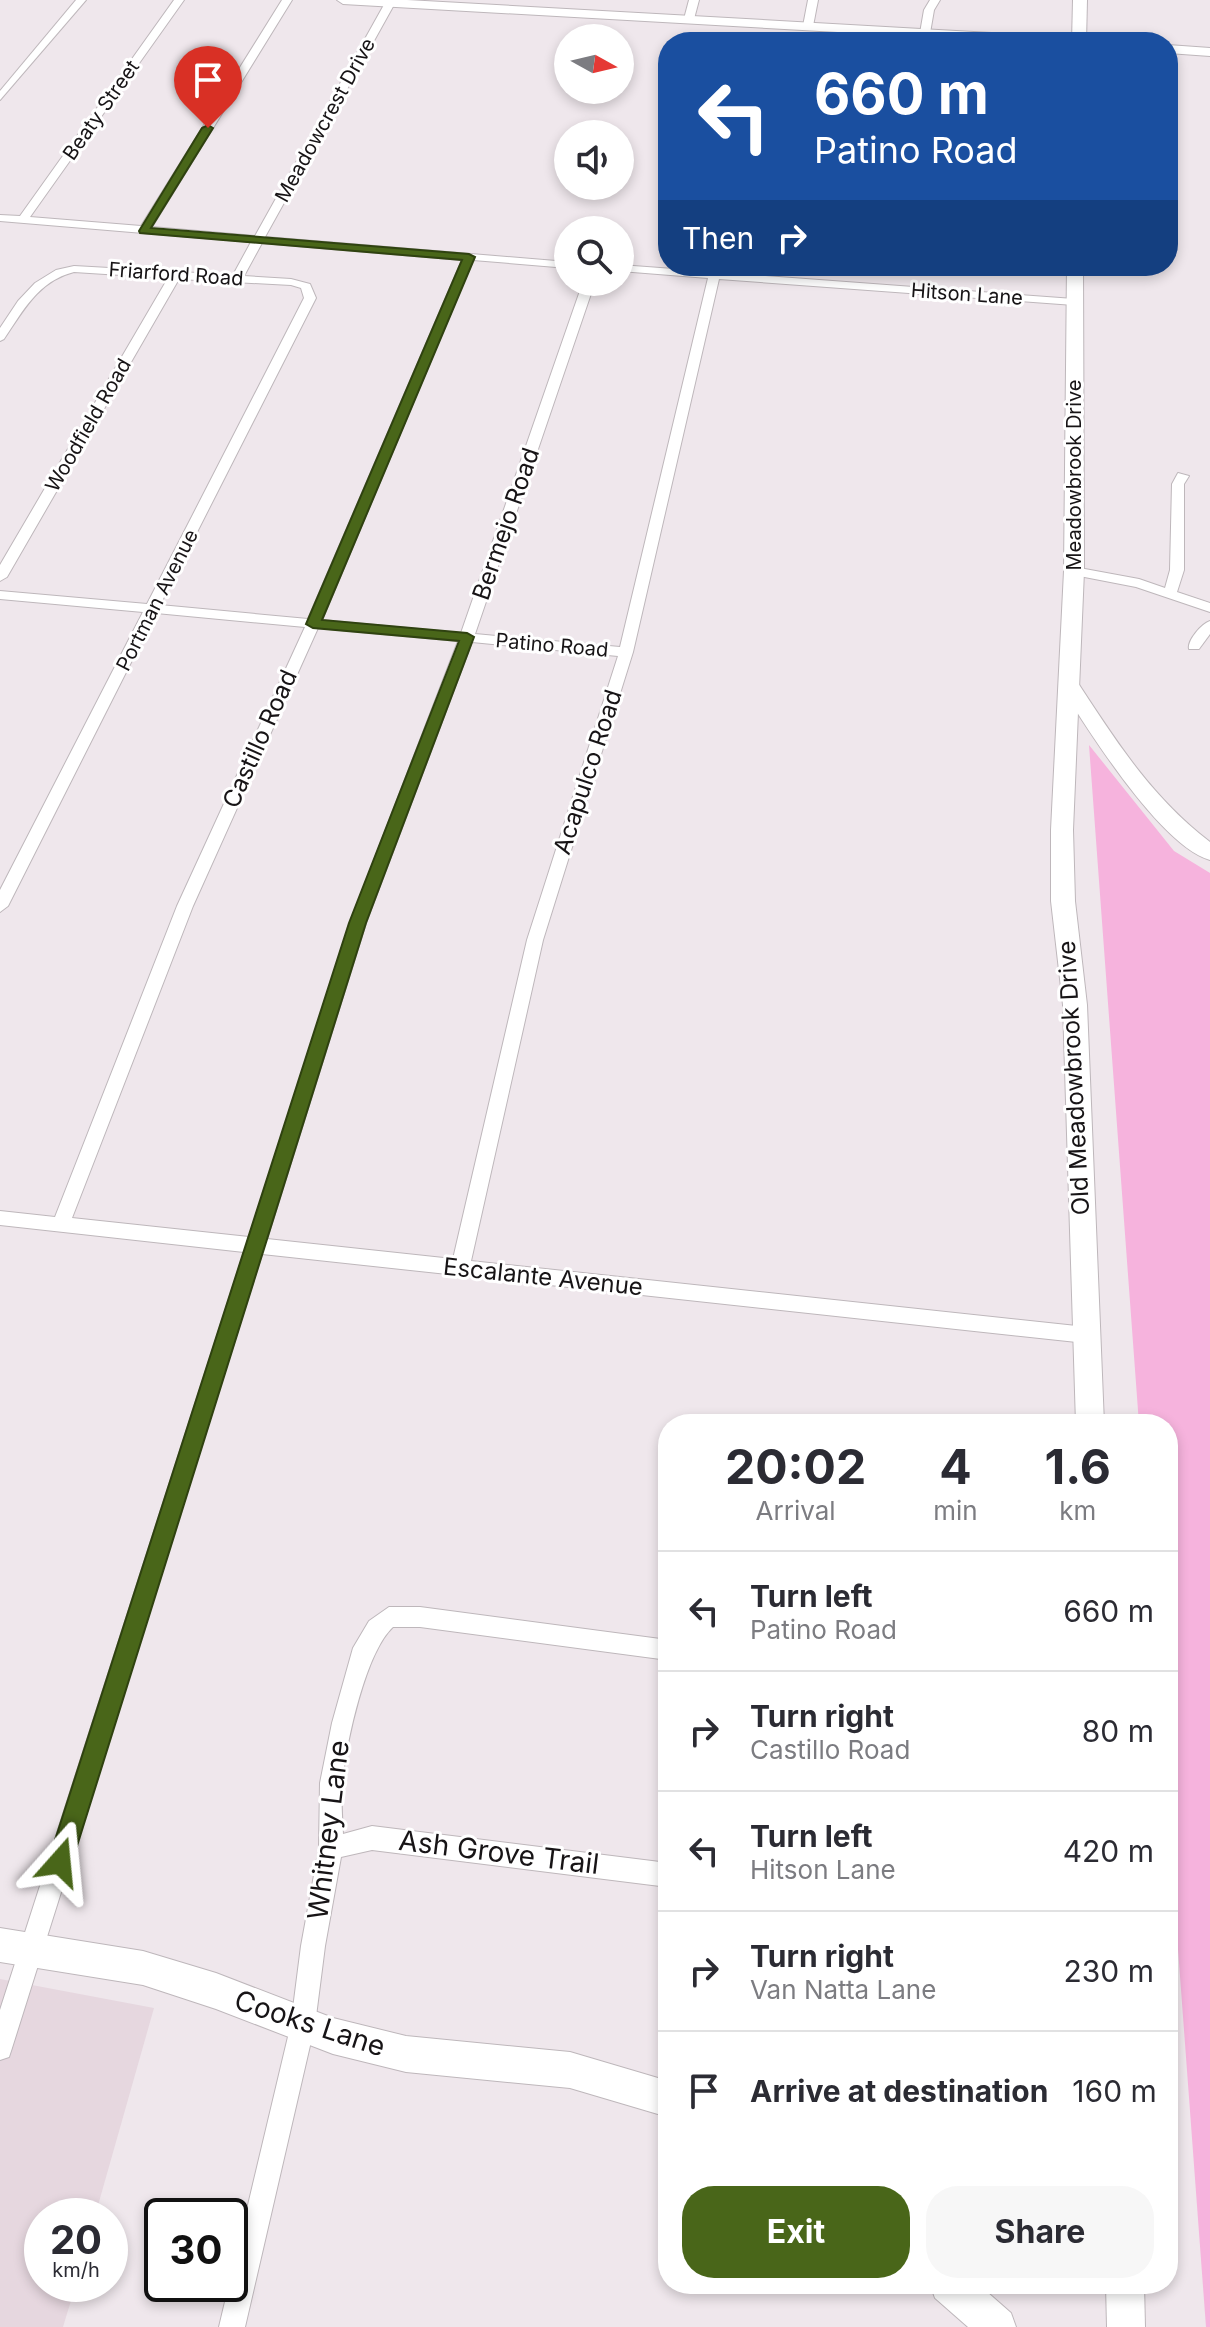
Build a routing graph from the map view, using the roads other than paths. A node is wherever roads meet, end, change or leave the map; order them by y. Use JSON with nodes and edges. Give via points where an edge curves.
{"nodes":[{"id":1,"x":81,"y":0,"type":"edge"},
{"id":2,"x":179,"y":0,"type":"edge"},
{"id":3,"x":287,"y":0,"type":"edge"},
{"id":4,"x":343,"y":0,"type":"edge"},
{"id":5,"x":694,"y":0,"type":"edge"},
{"id":6,"x":813,"y":0,"type":"edge"},
{"id":7,"x":935,"y":0,"type":"edge"},
{"id":8,"x":1080,"y":0,"type":"edge"},
{"id":9,"x":390,"y":3,"type":"junction"},
{"id":10,"x":478,"y":4,"type":"edge"},
{"id":11,"x":689,"y":19,"type":"junction"},
{"id":12,"x":808,"y":26,"type":"junction"},
{"id":13,"x":908,"y":32,"type":"edge"},
{"id":14,"x":925,"y":32,"type":"edge"},
{"id":15,"x":1080,"y":32,"type":"edge"},
{"id":16,"x":1178,"y":50,"type":"edge"},
{"id":17,"x":1210,"y":52,"type":"edge"},
{"id":18,"x":0,"y":97,"type":"edge"},
{"id":19,"x":0,"y":218,"type":"edge"},
{"id":20,"x":23,"y":220,"type":"junction"},
{"id":21,"x":144,"y":231,"type":"junction"},
{"id":22,"x":258,"y":240,"type":"junction"},
{"id":23,"x":469,"y":257,"type":"junction"},
{"id":24,"x":554,"y":264,"type":"edge"},
{"id":25,"x":634,"y":269,"type":"edge"},
{"id":26,"x":658,"y":271,"type":"edge"},
{"id":27,"x":176,"y":274,"type":"junction"},
{"id":28,"x":714,"y":276,"type":"edge"},
{"id":29,"x":727,"y":276,"type":"edge"},
{"id":30,"x":1075,"y":276,"type":"edge"},
{"id":31,"x":237,"y":278,"type":"junction"},
{"id":32,"x":309,"y":292,"type":"joint"},
{"id":33,"x":584,"y":296,"type":"edge"},
{"id":34,"x":1074,"y":302,"type":"junction"},
{"id":35,"x":0,"y":337,"type":"edge"},
{"id":36,"x":1183,"y":476,"type":"dead end"},
{"id":37,"x":1074,"y":571,"type":"junction"},
{"id":38,"x":0,"y":577,"type":"edge"},
{"id":39,"x":1170,"y":593,"type":"junction"},
{"id":40,"x":0,"y":595,"type":"edge"},
{"id":41,"x":1210,"y":608,"type":"edge"},
{"id":42,"x":152,"y":609,"type":"junction"},
{"id":43,"x":313,"y":624,"type":"junction"},
{"id":44,"x":1210,"y":625,"type":"edge"},
{"id":45,"x":467,"y":637,"type":"junction"},
{"id":46,"x":1194,"y":646,"type":"dead end"},
{"id":47,"x":626,"y":652,"type":"junction"},
{"id":48,"x":1069,"y":684,"type":"junction"},
{"id":49,"x":1210,"y":853,"type":"edge"},
{"id":50,"x":0,"y":906,"type":"edge"},
{"id":51,"x":0,"y":1218,"type":"edge"},
{"id":52,"x":61,"y":1224,"type":"junction"},
{"id":53,"x":257,"y":1246,"type":"junction"},
{"id":54,"x":460,"y":1268,"type":"junction"},
{"id":55,"x":1086,"y":1335,"type":"junction"},
{"id":56,"x":1090,"y":1414,"type":"edge"},
{"id":57,"x":658,"y":1649,"type":"edge"},
{"id":58,"x":331,"y":1848,"type":"junction"},
{"id":59,"x":658,"y":1874,"type":"edge"},
{"id":60,"x":16,"y":1948,"type":"edge"},
{"id":61,"x":303,"y":2024,"type":"junction"},
{"id":62,"x":0,"y":2048,"type":"edge"},
{"id":63,"x":658,"y":2096,"type":"edge"},
{"id":64,"x":960,"y":2294,"type":"edge"},
{"id":65,"x":1125,"y":2294,"type":"edge"},
{"id":66,"x":232,"y":2327,"type":"edge"},
{"id":67,"x":997,"y":2327,"type":"edge"},
{"id":68,"x":1126,"y":2327,"type":"edge"}],
"edges":[{"from":1,"to":18,"type":"street"},
{"from":2,"to":20,"type":"street","name":"Beaty Street"},
{"from":3,"to":21,"type":"street"},
{"from":4,"to":9,"type":"street"},
{"from":5,"to":11,"type":"street"},
{"from":6,"to":12,"type":"street"},
{"from":7,"to":14,"type":"street"},
{"from":8,"to":15,"type":"main road"},
{"from":9,"to":10,"type":"street"},
{"from":9,"to":22,"type":"street","name":"Meadowcrest Drive"},
{"from":10,"to":11,"type":"street"},
{"from":11,"to":12,"type":"street"},
{"from":12,"to":13,"type":"street"},
{"from":16,"to":17,"type":"street"},
{"from":19,"to":20,"type":"street"},
{"from":20,"to":21,"type":"street"},
{"from":21,"to":22,"type":"street"},
{"from":22,"to":23,"type":"street"},
{"from":22,"to":31,"type":"street","name":"Meadowcrest Drive"},
{"from":23,"to":24,"type":"street"},
{"from":23,"to":43,"type":"street","name":"Castillo Road"},
{"from":25,"to":26,"type":"street","name":"Hitson Lane"},
{"from":27,"to":31,"type":"street","name":"Friarford Road"},
{"from":27,"to":35,"type":"street","name":"Friarford Road","via":[[64,270],[32,289]]},
{"from":27,"to":38,"type":"street","name":"Woodfield Road"},
{"from":28,"to":47,"type":"street","name":"Acapulco Road"},
{"from":29,"to":34,"type":"street","name":"Hitson Lane"},
{"from":30,"to":34,"type":"main road","name":"Meadowbrook Drive"},
{"from":31,"to":32,"type":"street","name":"Friarford Road","via":[[291,282]]},
{"from":32,"to":42,"type":"street","name":"Portman Avenue"},
{"from":33,"to":45,"type":"street","name":"Bermejo Road"},
{"from":34,"to":37,"type":"main road","name":"Meadowbrook Drive"},
{"from":36,"to":39,"type":"street","via":[[1178,484],[1177,570]]},
{"from":37,"to":39,"type":"street"},
{"from":37,"to":48,"type":"main road","name":"Meadowbrook Drive"},
{"from":39,"to":41,"type":"street"},
{"from":40,"to":42,"type":"street","name":"Patino Road"},
{"from":42,"to":43,"type":"street","name":"Patino Road"},
{"from":42,"to":50,"type":"street","name":"Portman Avenue"},
{"from":43,"to":45,"type":"street","name":"Patino Road"},
{"from":43,"to":52,"type":"street","name":"Castillo Road","via":[[185,906]]},
{"from":44,"to":46,"type":"street"},
{"from":45,"to":47,"type":"street","name":"Patino Road"},
{"from":45,"to":53,"type":"street","name":"Bermejo Road","via":[[358,923]]},
{"from":47,"to":54,"type":"street","name":"Acapulco Road","via":[[535,940]]},
{"from":48,"to":49,"type":"street","via":[[1117,761]]},
{"from":48,"to":55,"type":"main road","name":"Old Meadowbrook Drive","via":[[1063,901],[1075,1005]]},
{"from":51,"to":52,"type":"street","name":"Escalante Avenue"},
{"from":52,"to":53,"type":"street","name":"Escalante Avenue"},
{"from":53,"to":54,"type":"street","name":"Escalante Avenue"},
{"from":53,"to":60,"type":"street","name":"Bermejo Road"},
{"from":54,"to":55,"type":"street","name":"Escalante Avenue"},
{"from":55,"to":56,"type":"main road","name":"Old Meadowbrook Drive"},
{"from":57,"to":58,"type":"street","name":"Whitney Lane","via":[[389,1617],[361,1655],[343,1723],[331,1783]]},
{"from":58,"to":59,"type":"street","name":"Ash Grove Trail","via":[[372,1838]]},
{"from":58,"to":61,"type":"street","name":"Whitney Lane"},
{"from":60,"to":61,"type":"main road","name":"Cooks Lane","via":[[143,1968]]},
{"from":60,"to":62,"type":"street","name":"Bermejo Road"},
{"from":61,"to":63,"type":"main road","name":"Cooks Lane","via":[[406,2054],[570,2070]]},
{"from":61,"to":66,"type":"street","name":"Whitney Lane"},
{"from":64,"to":67,"type":"main road"},
{"from":65,"to":68,"type":"main road"}]}
